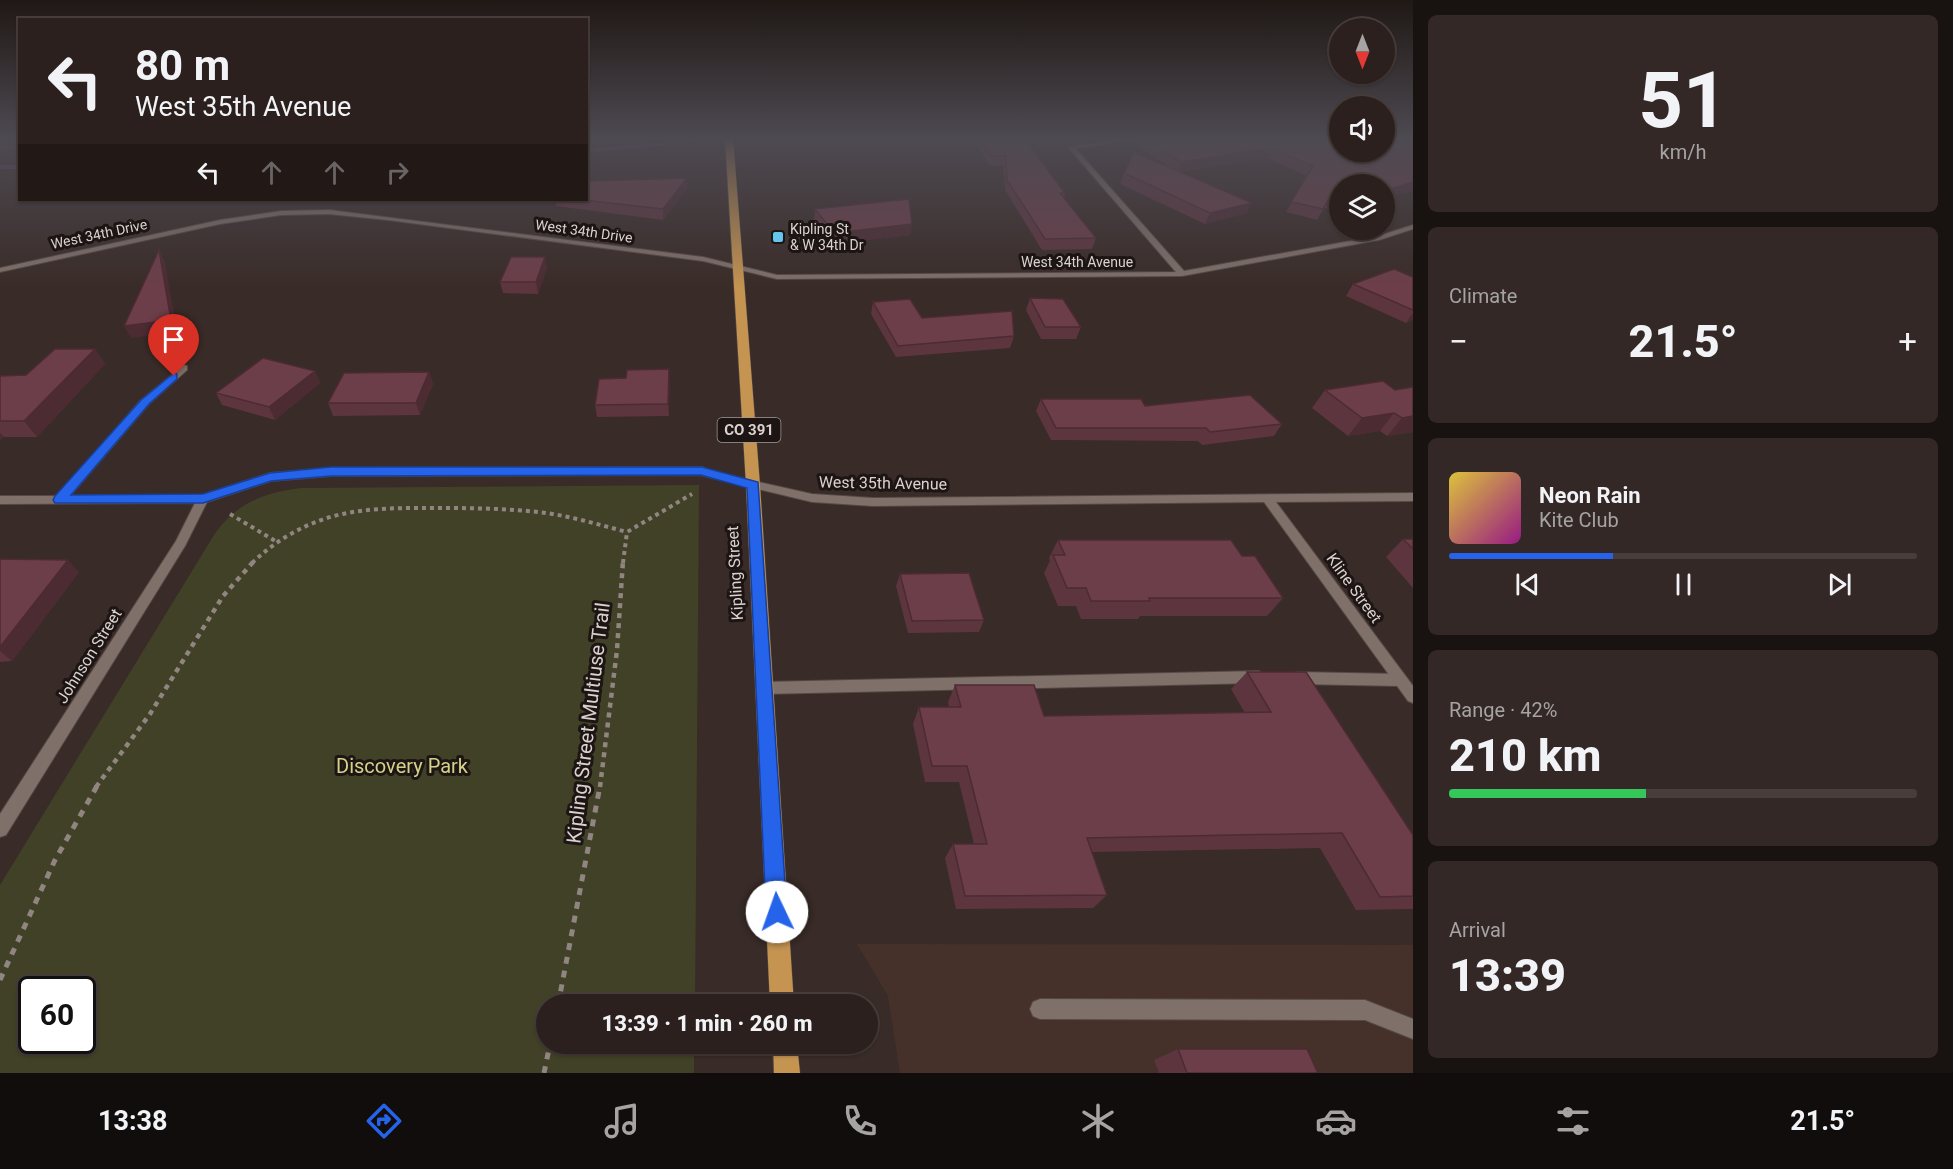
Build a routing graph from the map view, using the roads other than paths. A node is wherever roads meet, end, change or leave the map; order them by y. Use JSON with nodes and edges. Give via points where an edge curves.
{"nodes":[{"id":1,"x":732,"y":188,"type":"edge"},
{"id":2,"x":1107,"y":188,"type":"edge"},
{"id":3,"x":1413,"y":227,"type":"edge"},
{"id":4,"x":738,"y":269,"type":"junction"},
{"id":5,"x":0,"y":270,"type":"edge"},
{"id":6,"x":1182,"y":274,"type":"junction"},
{"id":7,"x":184,"y":368,"type":"dead end"},
{"id":8,"x":753,"y":485,"type":"junction"},
{"id":9,"x":1413,"y":497,"type":"edge"},
{"id":10,"x":203,"y":499,"type":"junction"},
{"id":11,"x":1268,"y":499,"type":"junction"},
{"id":12,"x":0,"y":500,"type":"edge"},
{"id":13,"x":60,"y":500,"type":"junction"},
{"id":14,"x":1400,"y":680,"type":"junction"},
{"id":15,"x":764,"y":688,"type":"junction"},
{"id":16,"x":1413,"y":697,"type":"edge"},
{"id":17,"x":0,"y":829,"type":"edge"},
{"id":18,"x":781,"y":994,"type":"edge"},
{"id":19,"x":1040,"y":1009,"type":"dead end"},
{"id":20,"x":1413,"y":1029,"type":"edge"},
{"id":21,"x":785,"y":1054,"type":"edge"},
{"id":22,"x":786,"y":1073,"type":"edge"}],
"edges":[{"from":1,"to":4,"type":"main road","name":"Kipling Street","number":"CO 391"},
{"from":2,"to":6,"type":"street"},
{"from":3,"to":6,"type":"street","name":"West 34th Avenue","via":[[1379,238]]},
{"from":4,"to":5,"type":"street","name":"West 34th Drive","via":[[703,259],[319,212],[220,222]]},
{"from":4,"to":6,"type":"street","name":"West 34th Avenue","via":[[777,277]]},
{"from":4,"to":8,"type":"main road","name":"Kipling Street","number":"CO 391"},
{"from":7,"to":13,"type":"street","via":[[145,402]]},
{"from":8,"to":10,"type":"street","name":"West 35th Avenue","via":[[702,471],[331,472],[270,477]]},
{"from":8,"to":11,"type":"street","name":"West 35th Avenue","via":[[812,498],[873,502]]},
{"from":8,"to":15,"type":"main road","name":"Kipling Street","number":"CO 391"},
{"from":9,"to":11,"type":"street","name":"West 35th Avenue"},
{"from":10,"to":13,"type":"street","name":"West 35th Avenue"},
{"from":10,"to":17,"type":"street","name":"Johnson Street","via":[[181,543]]},
{"from":11,"to":14,"type":"street","name":"Kline Street"},
{"from":12,"to":13,"type":"street","name":"West 35th Avenue"},
{"from":14,"to":15,"type":"street","via":[[1277,678]]},
{"from":14,"to":16,"type":"street","name":"Kline Street"},
{"from":15,"to":18,"type":"main road","name":"Kipling Street","number":"CO 391"},
{"from":19,"to":20,"type":"street","via":[[1365,1010]]},
{"from":21,"to":22,"type":"main road"}]}
